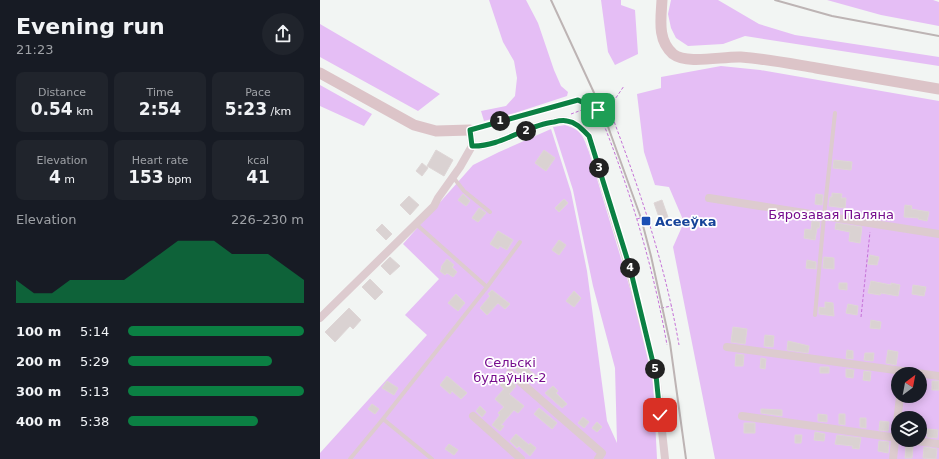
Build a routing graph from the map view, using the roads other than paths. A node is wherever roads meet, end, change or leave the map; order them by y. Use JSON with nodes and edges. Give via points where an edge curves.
{"nodes":[{"id":1,"x":662,"y":0,"type":"edge"},
{"id":2,"x":320,"y":73,"type":"edge"},
{"id":3,"x":939,"y":89,"type":"edge"},
{"id":4,"x":578,"y":100,"type":"road end"},
{"id":5,"x":835,"y":113,"type":"dead end"},
{"id":6,"x":470,"y":130,"type":"junction"},
{"id":7,"x":472,"y":146,"type":"junction"},
{"id":8,"x":452,"y":177,"type":"junction"},
{"id":9,"x":709,"y":198,"type":"dead end"},
{"id":10,"x":490,"y":212,"type":"dead end"},
{"id":11,"x":824,"y":216,"type":"junction"},
{"id":12,"x":416,"y":224,"type":"junction"},
{"id":13,"x":939,"y":234,"type":"edge"},
{"id":14,"x":520,"y":242,"type":"dead end"},
{"id":15,"x":487,"y":287,"type":"junction"},
{"id":16,"x":815,"y":315,"type":"dead end"},
{"id":17,"x":320,"y":318,"type":"edge"},
{"id":18,"x":727,"y":347,"type":"dead end"},
{"id":19,"x":891,"y":370,"type":"edge"},
{"id":20,"x":510,"y":373,"type":"dead end"},
{"id":21,"x":927,"y":375,"type":"edge"},
{"id":22,"x":939,"y":376,"type":"edge"},
{"id":23,"x":472,"y":416,"type":"dead end"},
{"id":24,"x":742,"y":416,"type":"dead end"},
{"id":25,"x":383,"y":419,"type":"junction"},
{"id":26,"x":891,"y":437,"type":"edge"},
{"id":27,"x":927,"y":442,"type":"edge"},
{"id":28,"x":939,"y":444,"type":"edge"},
{"id":29,"x":895,"y":447,"type":"edge"},
{"id":30,"x":350,"y":459,"type":"edge"},
{"id":31,"x":432,"y":459,"type":"edge"},
{"id":32,"x":521,"y":459,"type":"edge"},
{"id":33,"x":598,"y":459,"type":"edge"},
{"id":34,"x":665,"y":459,"type":"edge"},
{"id":35,"x":893,"y":459,"type":"edge"}],
"edges":[{"from":1,"to":3,"type":"street","via":[[661,31],[666,46],[683,59],[760,59]]},
{"from":2,"to":6,"type":"street","via":[[414,125],[436,130]]},
{"from":4,"to":6,"type":"lane"},
{"from":5,"to":11,"type":"lane"},
{"from":6,"to":7,"type":"street"},
{"from":7,"to":8,"type":"street"},
{"from":7,"to":34,"type":"street","via":[[493,143],[546,123],[566,120],[578,125],[589,136],[630,268],[656,375]]},
{"from":8,"to":10,"type":"lane","via":[[464,191]]},
{"from":8,"to":12,"type":"street","via":[[434,206]]},
{"from":9,"to":11,"type":"street"},
{"from":11,"to":13,"type":"street"},
{"from":11,"to":16,"type":"lane"},
{"from":12,"to":15,"type":"lane"},
{"from":12,"to":17,"type":"street"},
{"from":14,"to":15,"type":"lane"},
{"from":15,"to":25,"type":"lane"},
{"from":18,"to":19,"type":"street"},
{"from":20,"to":33,"type":"street","via":[[602,453]]},
{"from":21,"to":22,"type":"street"},
{"from":23,"to":32,"type":"street"},
{"from":24,"to":26,"type":"street"},
{"from":25,"to":30,"type":"lane"},
{"from":25,"to":31,"type":"lane"},
{"from":27,"to":28,"type":"street"},
{"from":29,"to":35,"type":"street"}]}
